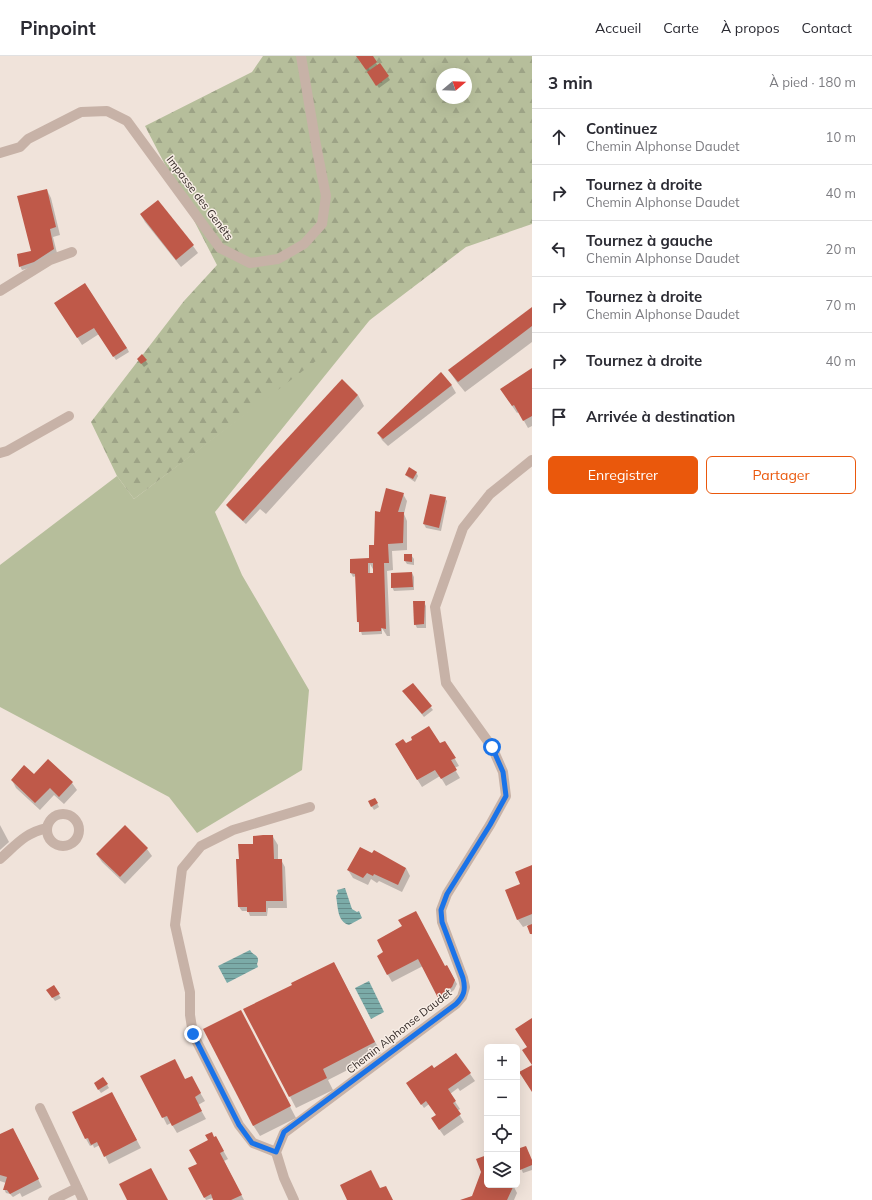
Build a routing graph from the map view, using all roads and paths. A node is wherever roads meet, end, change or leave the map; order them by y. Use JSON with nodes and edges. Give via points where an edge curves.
{"nodes":[{"id":1,"x":301,"y":56,"type":"edge"},
{"id":2,"x":0,"y":153,"type":"edge"},
{"id":3,"x":72,"y":252,"type":"dead end"},
{"id":4,"x":0,"y":291,"type":"edge"},
{"id":5,"x":69,"y":416,"type":"dead end"},
{"id":6,"x":0,"y":453,"type":"edge"},
{"id":7,"x":532,"y":460,"type":"edge"},
{"id":8,"x":310,"y":806,"type":"dead end"},
{"id":9,"x":47,"y":828,"type":"dead end"},
{"id":10,"x":0,"y":859,"type":"edge"},
{"id":11,"x":40,"y":1108,"type":"dead end"},
{"id":12,"x":276,"y":1152,"type":"junction"},
{"id":13,"x":77,"y":1188,"type":"junction"},
{"id":14,"x":53,"y":1200,"type":"edge"},
{"id":15,"x":83,"y":1200,"type":"edge"},
{"id":16,"x":294,"y":1200,"type":"edge"}],
"edges":[{"from":1,"to":2,"type":"street","name":"Impasse des Genêts","via":[[326,196],[322,224],[304,244],[278,259],[250,263],[220,248],[127,121],[107,111],[81,112],[28,139],[20,147]]},
{"from":3,"to":4,"type":"street","via":[[50,260]]},
{"from":5,"to":6,"type":"street"},
{"from":7,"to":12,"type":"street","name":"Chemin Alphonse Daudet","via":[[490,494],[463,528],[435,607],[446,683],[492,747],[503,772],[506,796],[447,894],[441,910],[442,922],[463,978],[465,987],[462,997],[417,1034],[284,1132]]},
{"from":8,"to":12,"type":"street","via":[[233,830],[201,846],[182,869],[175,926],[190,992],[193,1034],[239,1125],[252,1143]]},
{"from":9,"to":10,"type":"street","via":[[34,831],[23,838]]},
{"from":11,"to":13,"type":"street"},
{"from":12,"to":16,"type":"street"},
{"from":13,"to":14,"type":"street"},
{"from":13,"to":15,"type":"street"}]}
